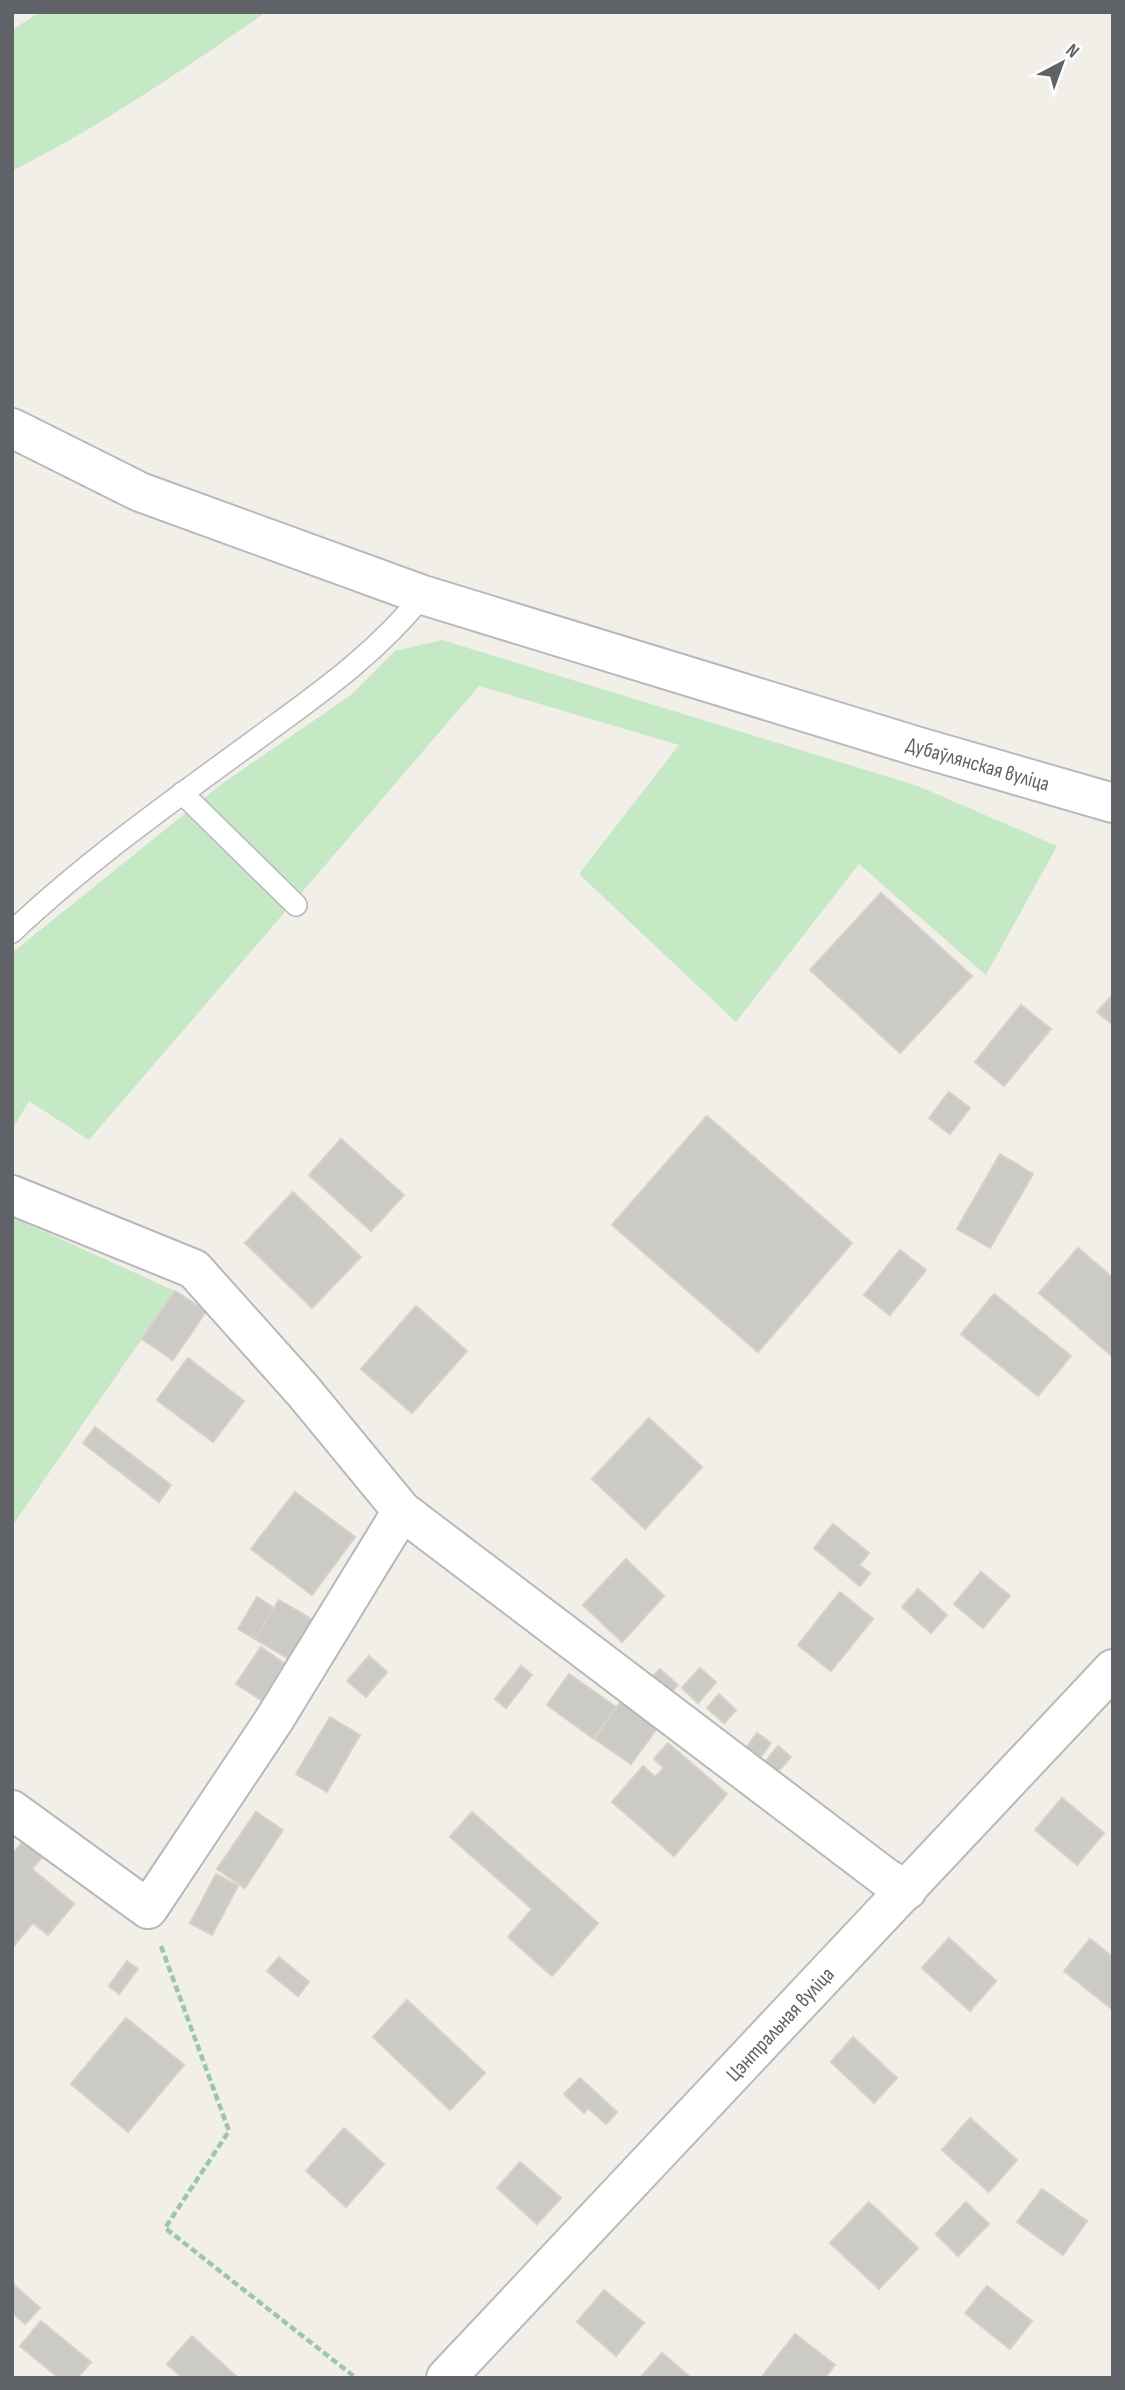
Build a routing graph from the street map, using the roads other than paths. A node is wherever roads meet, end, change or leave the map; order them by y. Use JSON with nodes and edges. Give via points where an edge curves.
{"nodes":[{"id":1,"x":12,"y":428,"type":"edge"},
{"id":2,"x":423,"y":595,"type":"junction"},
{"id":3,"x":182,"y":793,"type":"junction"},
{"id":4,"x":1113,"y":803,"type":"edge"},
{"id":5,"x":296,"y":905,"type":"dead end"},
{"id":6,"x":12,"y":932,"type":"edge"},
{"id":7,"x":12,"y":1195,"type":"edge"},
{"id":8,"x":402,"y":1511,"type":"junction"},
{"id":9,"x":1113,"y":1669,"type":"edge"},
{"id":10,"x":12,"y":1810,"type":"edge"},
{"id":11,"x":907,"y":1890,"type":"junction"},
{"id":12,"x":446,"y":2378,"type":"edge"}],
"edges":[{"from":1,"to":2,"type":"main road","name":"Дубаўлянская вуліца","via":[[140,492]]},
{"from":2,"to":3,"type":"lane","via":[[374,648]]},
{"from":2,"to":4,"type":"main road","name":"Дубаўлянская вуліца"},
{"from":3,"to":5,"type":"lane"},
{"from":3,"to":6,"type":"lane"},
{"from":7,"to":8,"type":"main road","via":[[194,1269]]},
{"from":8,"to":10,"type":"main road","via":[[274,1720],[148,1909]]},
{"from":8,"to":11,"type":"main road"},
{"from":9,"to":11,"type":"main road","name":"Цэнтральная вуліца"},
{"from":11,"to":12,"type":"main road","name":"Цэнтральная вуліца"}]}
